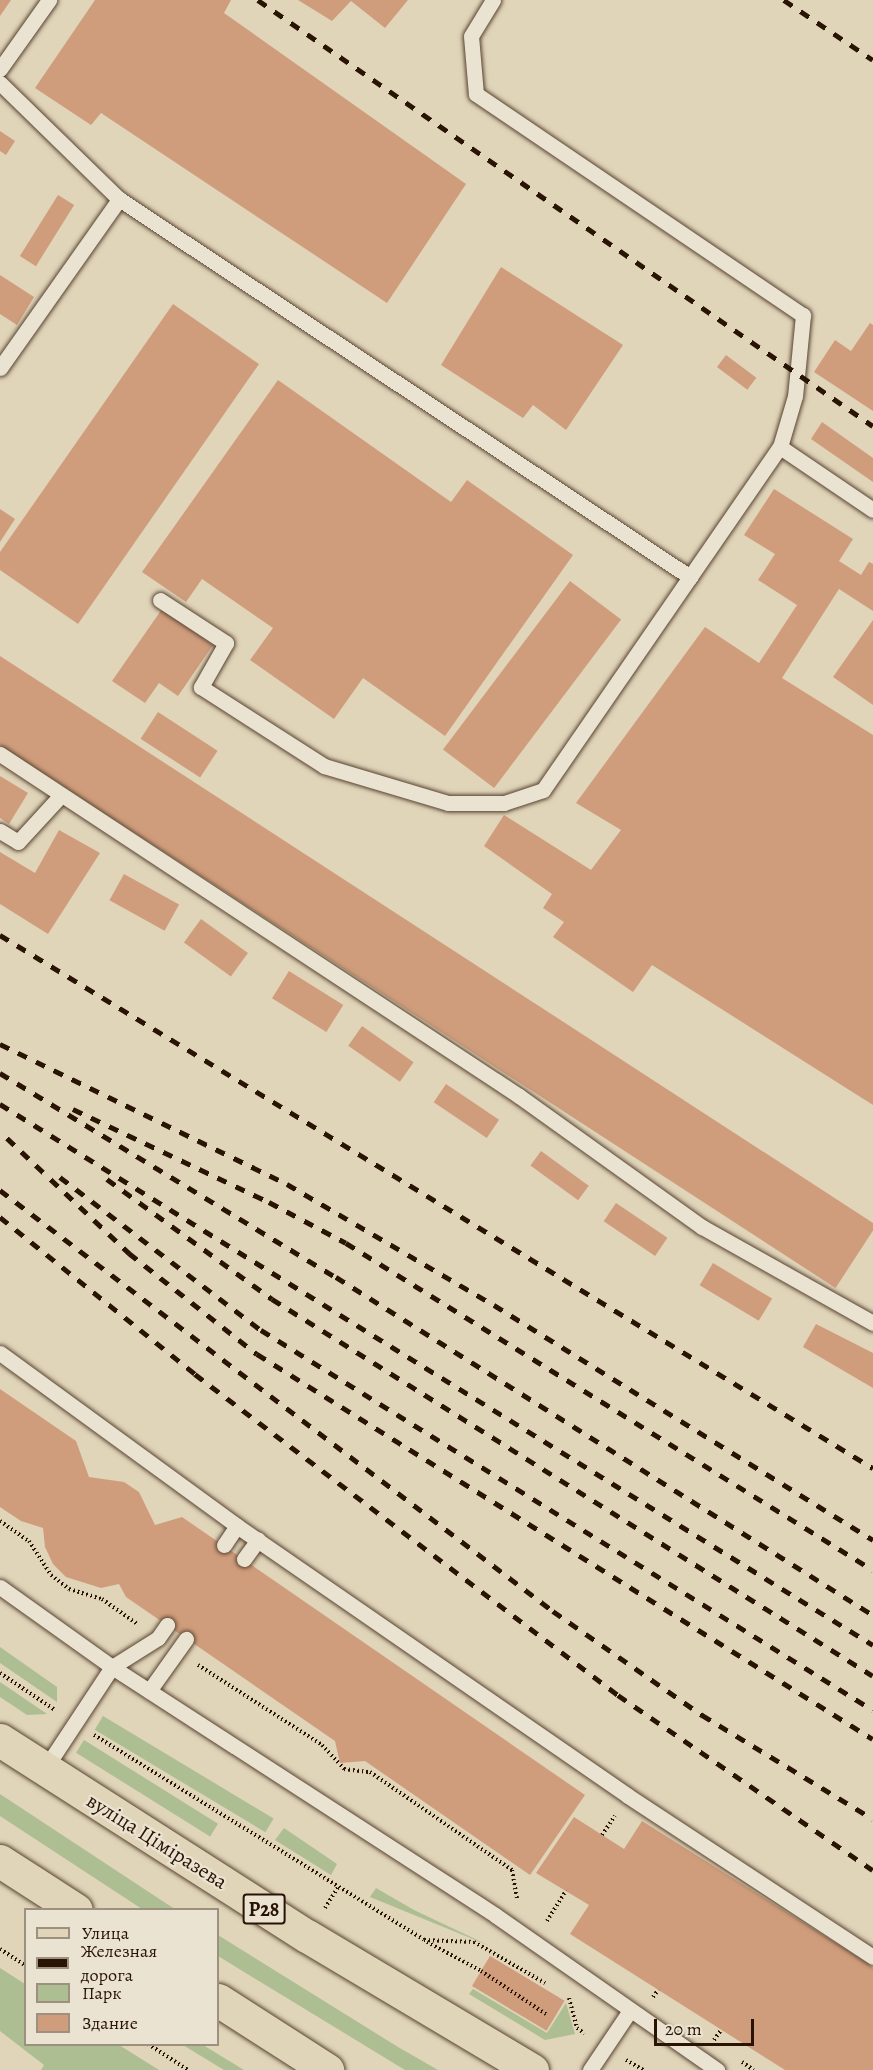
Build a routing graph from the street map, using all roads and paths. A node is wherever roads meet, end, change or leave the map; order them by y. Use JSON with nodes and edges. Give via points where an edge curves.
{"nodes":[{"id":1,"x":49,"y":0,"type":"edge"},
{"id":2,"x":494,"y":0,"type":"edge"},
{"id":3,"x":0,"y":69,"type":"edge"},
{"id":4,"x":0,"y":83,"type":"edge"},
{"id":5,"x":119,"y":199,"type":"junction"},
{"id":6,"x":0,"y":368,"type":"edge"},
{"id":7,"x":780,"y":447,"type":"junction"},
{"id":8,"x":873,"y":510,"type":"edge"},
{"id":9,"x":690,"y":577,"type":"junction"},
{"id":10,"x":160,"y":600,"type":"dead end"},
{"id":11,"x":0,"y":754,"type":"edge"},
{"id":12,"x":61,"y":795,"type":"junction"},
{"id":13,"x":0,"y":831,"type":"edge"},
{"id":14,"x":873,"y":1323,"type":"edge"},
{"id":15,"x":0,"y":1353,"type":"edge"},
{"id":16,"x":0,"y":1521,"type":"edge"},
{"id":17,"x":237,"y":1526,"type":"junction"},
{"id":18,"x":258,"y":1540,"type":"junction"},
{"id":19,"x":224,"y":1545,"type":"dead end"},
{"id":20,"x":244,"y":1559,"type":"dead end"},
{"id":21,"x":0,"y":1587,"type":"edge"},
{"id":22,"x":162,"y":1632,"type":"joint"},
{"id":23,"x":182,"y":1645,"type":"joint"},
{"id":24,"x":112,"y":1667,"type":"junction"},
{"id":25,"x":0,"y":1673,"type":"edge"},
{"id":26,"x":149,"y":1691,"type":"junction"},
{"id":27,"x":73,"y":1722,"type":"junction"},
{"id":28,"x":0,"y":1740,"type":"edge"},
{"id":29,"x":44,"y":1770,"type":"junction"},
{"id":30,"x":0,"y":1861,"type":"edge"},
{"id":31,"x":567,"y":1891,"type":"dead end"},
{"id":32,"x":73,"y":1908,"type":"edge"},
{"id":33,"x":519,"y":1910,"type":"dead end"},
{"id":34,"x":545,"y":1924,"type":"dead end"},
{"id":35,"x":424,"y":1940,"type":"junction"},
{"id":36,"x":0,"y":1949,"type":"edge"},
{"id":37,"x":873,"y":1957,"type":"edge"},
{"id":38,"x":24,"y":1965,"type":"edge"},
{"id":39,"x":550,"y":1986,"type":"dead end"},
{"id":40,"x":559,"y":1992,"type":"dead end"},
{"id":41,"x":219,"y":2001,"type":"edge"},
{"id":42,"x":629,"y":2012,"type":"junction"},
{"id":43,"x":546,"y":2014,"type":"dead end"},
{"id":44,"x":703,"y":2037,"type":"dead end"},
{"id":45,"x":151,"y":2046,"type":"edge"},
{"id":46,"x":605,"y":2048,"type":"junction"},
{"id":47,"x":720,"y":2049,"type":"dead end"},
{"id":48,"x":737,"y":2059,"type":"dead end"},
{"id":49,"x":188,"y":2070,"type":"edge"},
{"id":50,"x":327,"y":2070,"type":"edge"},
{"id":51,"x":532,"y":2070,"type":"edge"},
{"id":52,"x":590,"y":2070,"type":"edge"},
{"id":53,"x":644,"y":2070,"type":"edge"},
{"id":54,"x":717,"y":2070,"type":"edge"},
{"id":55,"x":753,"y":2070,"type":"edge"}],
"edges":[{"from":1,"to":3,"type":"lane"},
{"from":2,"to":7,"type":"lane","via":[[471,36],[476,94],[803,315],[795,396]]},
{"from":4,"to":5,"type":"lane"},
{"from":5,"to":6,"type":"lane"},
{"from":5,"to":9,"type":"lane"},
{"from":7,"to":8,"type":"lane"},
{"from":7,"to":9,"type":"lane"},
{"from":9,"to":10,"type":"lane","via":[[543,790],[504,803],[448,803],[324,766],[201,687],[226,643]]},
{"from":11,"to":12,"type":"lane"},
{"from":12,"to":13,"type":"lane","via":[[18,842]]},
{"from":12,"to":14,"type":"lane","via":[[519,1096],[702,1227]]},
{"from":15,"to":17,"type":"lane"},
{"from":16,"to":22,"type":"path","via":[[29,1540],[51,1575],[60,1582],[102,1599]]},
{"from":17,"to":18,"type":"lane"},
{"from":17,"to":19,"type":"lane"},
{"from":18,"to":20,"type":"lane"},
{"from":18,"to":37,"type":"lane","via":[[628,1796]]},
{"from":21,"to":24,"type":"lane"},
{"from":22,"to":24,"type":"lane"},
{"from":23,"to":26,"type":"lane"},
{"from":23,"to":33,"type":"path","via":[[322,1745],[344,1769],[370,1773],[512,1870]]},
{"from":24,"to":26,"type":"lane"},
{"from":24,"to":27,"type":"lane"},
{"from":25,"to":27,"type":"path"},
{"from":26,"to":42,"type":"lane","via":[[495,1915]]},
{"from":27,"to":29,"type":"lane"},
{"from":27,"to":35,"type":"path"},
{"from":28,"to":29,"type":"main road","name":"вуліца Ціміразева","number":"Р28"},
{"from":29,"to":51,"type":"main road","name":"вуліца Ціміразева","number":"Р28","via":[[307,1936]]},
{"from":30,"to":32,"type":"main road"},
{"from":31,"to":34,"type":"path"},
{"from":35,"to":39,"type":"path","via":[[474,1942]]},
{"from":35,"to":43,"type":"path","via":[[481,1971]]},
{"from":36,"to":38,"type":"path"},
{"from":40,"to":46,"type":"path","via":[[569,1997],[577,2028]]},
{"from":41,"to":50,"type":"main road"},
{"from":42,"to":46,"type":"lane"},
{"from":42,"to":54,"type":"lane"},
{"from":44,"to":47,"type":"path"},
{"from":45,"to":49,"type":"path"},
{"from":46,"to":52,"type":"lane"},
{"from":46,"to":53,"type":"path"},
{"from":48,"to":55,"type":"path"}]}
